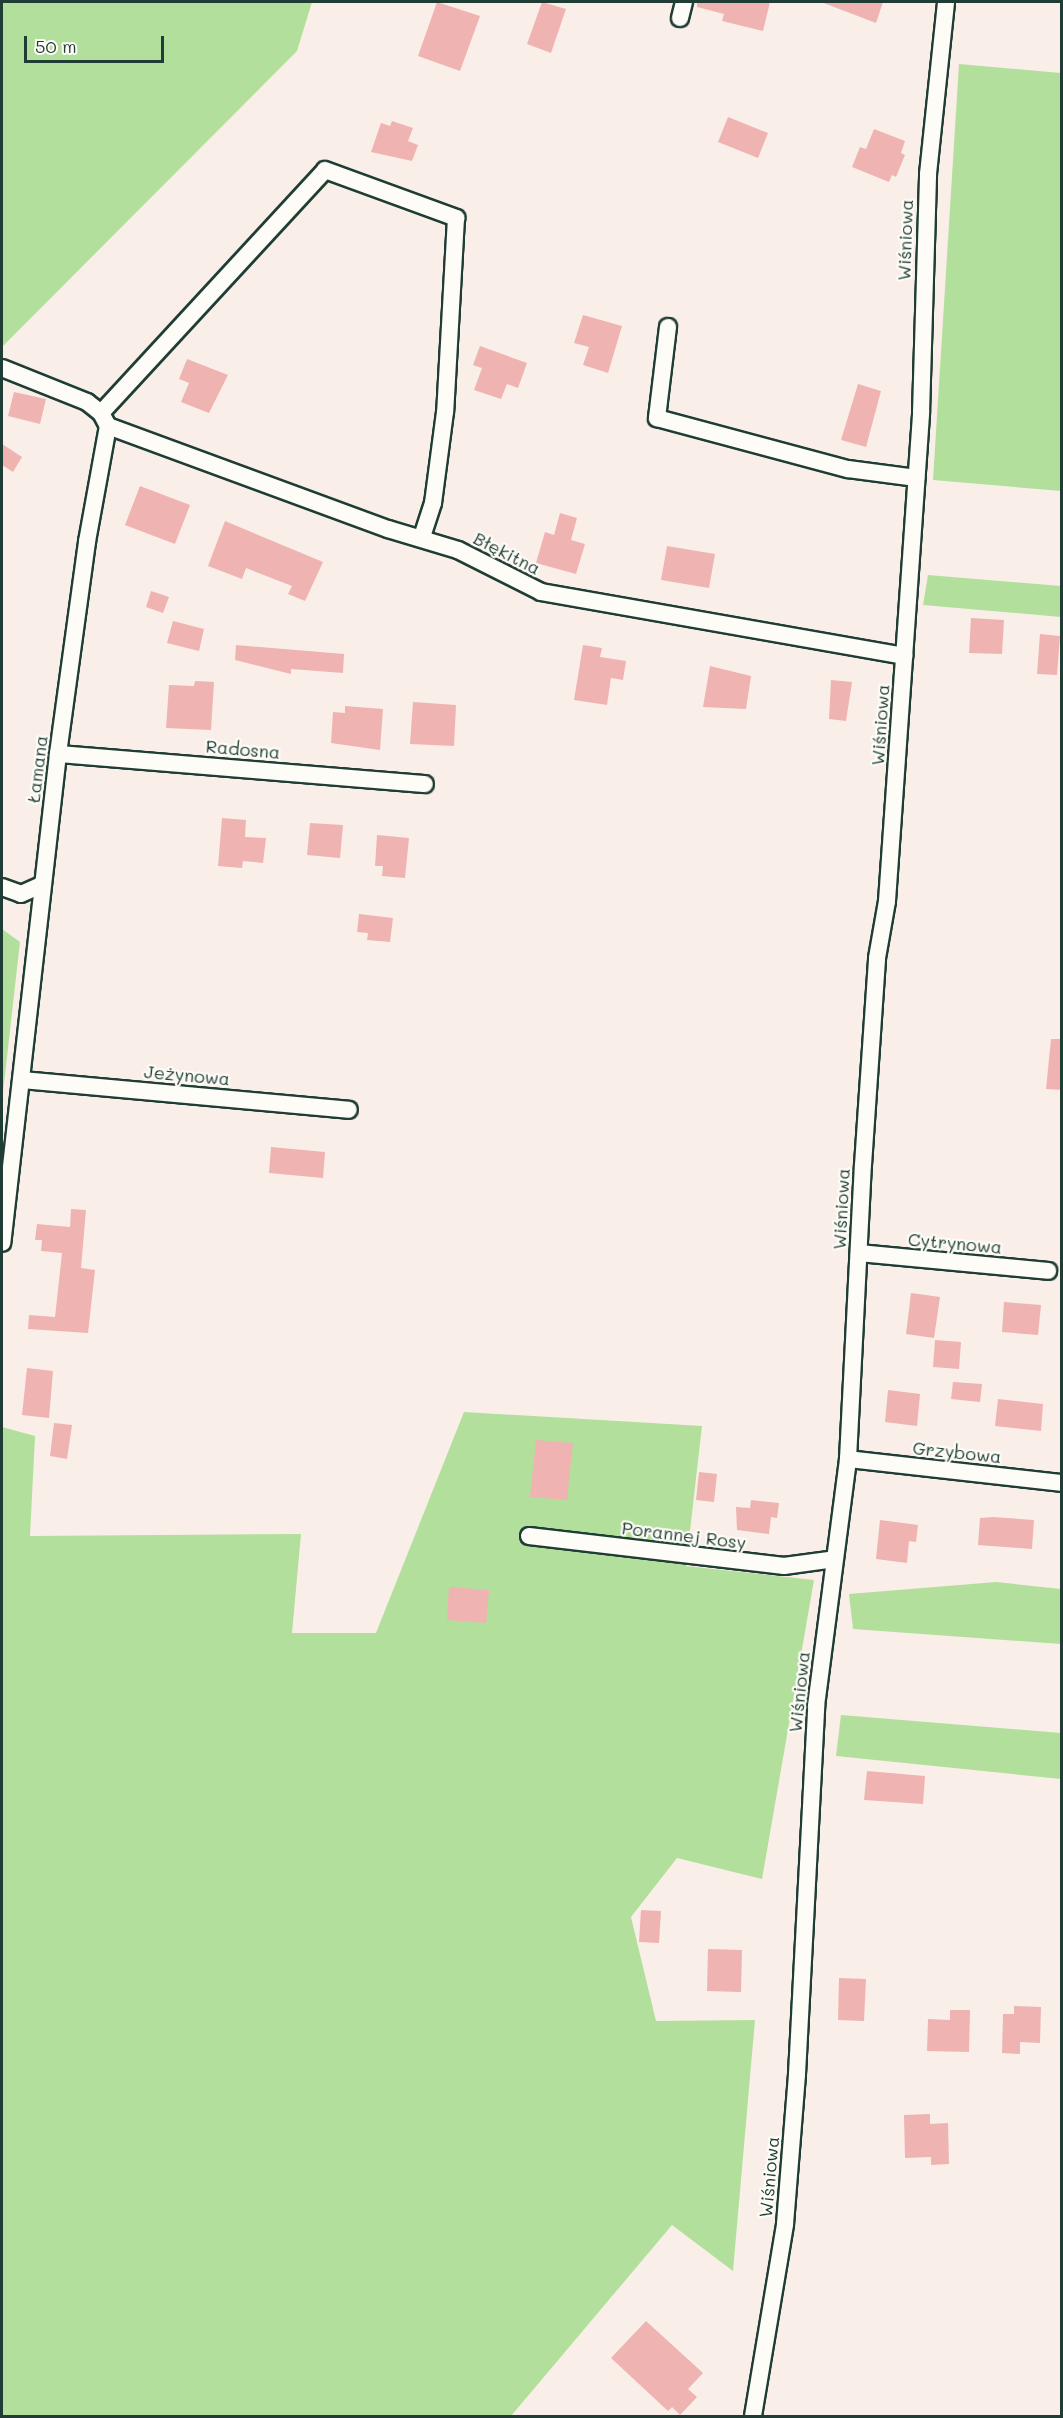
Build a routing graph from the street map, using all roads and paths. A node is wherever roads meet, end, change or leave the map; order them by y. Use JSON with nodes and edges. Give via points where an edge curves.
{"nodes":[{"id":1,"x":946,"y":2,"type":"edge"},
{"id":2,"x":668,"y":327,"type":"dead end"},
{"id":3,"x":2,"y":368,"type":"edge"},
{"id":4,"x":105,"y":420,"type":"junction"},
{"id":5,"x":916,"y":478,"type":"junction"},
{"id":6,"x":422,"y":537,"type":"junction"},
{"id":7,"x":904,"y":656,"type":"junction"},
{"id":8,"x":58,"y":754,"type":"junction"},
{"id":9,"x":425,"y":784,"type":"dead end"},
{"id":10,"x":44,"y":884,"type":"junction"},
{"id":11,"x":2,"y":887,"type":"edge"},
{"id":12,"x":21,"y":1080,"type":"junction"},
{"id":13,"x":349,"y":1110,"type":"dead end"},
{"id":14,"x":2,"y":1243,"type":"edge"},
{"id":15,"x":859,"y":1253,"type":"junction"},
{"id":16,"x":1048,"y":1271,"type":"dead end"},
{"id":17,"x":848,"y":1459,"type":"junction"},
{"id":18,"x":1062,"y":1483,"type":"edge"},
{"id":19,"x":529,"y":1536,"type":"dead end"},
{"id":20,"x":835,"y":1559,"type":"junction"},
{"id":21,"x":753,"y":2416,"type":"edge"}],
"edges":[{"from":1,"to":5,"type":"street","name":"Wiśniowa","via":[[928,174]]},
{"from":2,"to":5,"type":"street","via":[[657,418],[848,469]]},
{"from":3,"to":4,"type":"street","via":[[87,402]]},
{"from":4,"to":6,"type":"street","name":"Błękitna","via":[[388,529]]},
{"from":4,"to":6,"type":"street","via":[[325,170],[456,218],[445,412],[433,503]]},
{"from":4,"to":8,"type":"street","name":"Łamana"},
{"from":5,"to":7,"type":"street","name":"Wiśniowa"},
{"from":6,"to":7,"type":"street","name":"Błękitna","via":[[458,550],[540,592]]},
{"from":7,"to":15,"type":"street","name":"Wiśniowa","via":[[887,901],[878,958]]},
{"from":8,"to":9,"type":"street","name":"Radosna"},
{"from":8,"to":10,"type":"street","name":"Łamana"},
{"from":10,"to":11,"type":"street","via":[[21,894]]},
{"from":10,"to":12,"type":"street","name":"Łamana"},
{"from":12,"to":13,"type":"street","name":"Jeżynowa"},
{"from":12,"to":14,"type":"street","name":"Łamana"},
{"from":15,"to":16,"type":"street","name":"Cytrynowa"},
{"from":15,"to":17,"type":"street","name":"Wiśniowa"},
{"from":17,"to":18,"type":"street","name":"Grzybowa"},
{"from":17,"to":20,"type":"street","name":"Wiśniowa"},
{"from":19,"to":20,"type":"street","name":"Porannej Rosy","via":[[784,1566]]},
{"from":20,"to":21,"type":"street","name":"Wiśniowa","via":[[816,1706],[797,2074],[785,2224]]}]}
